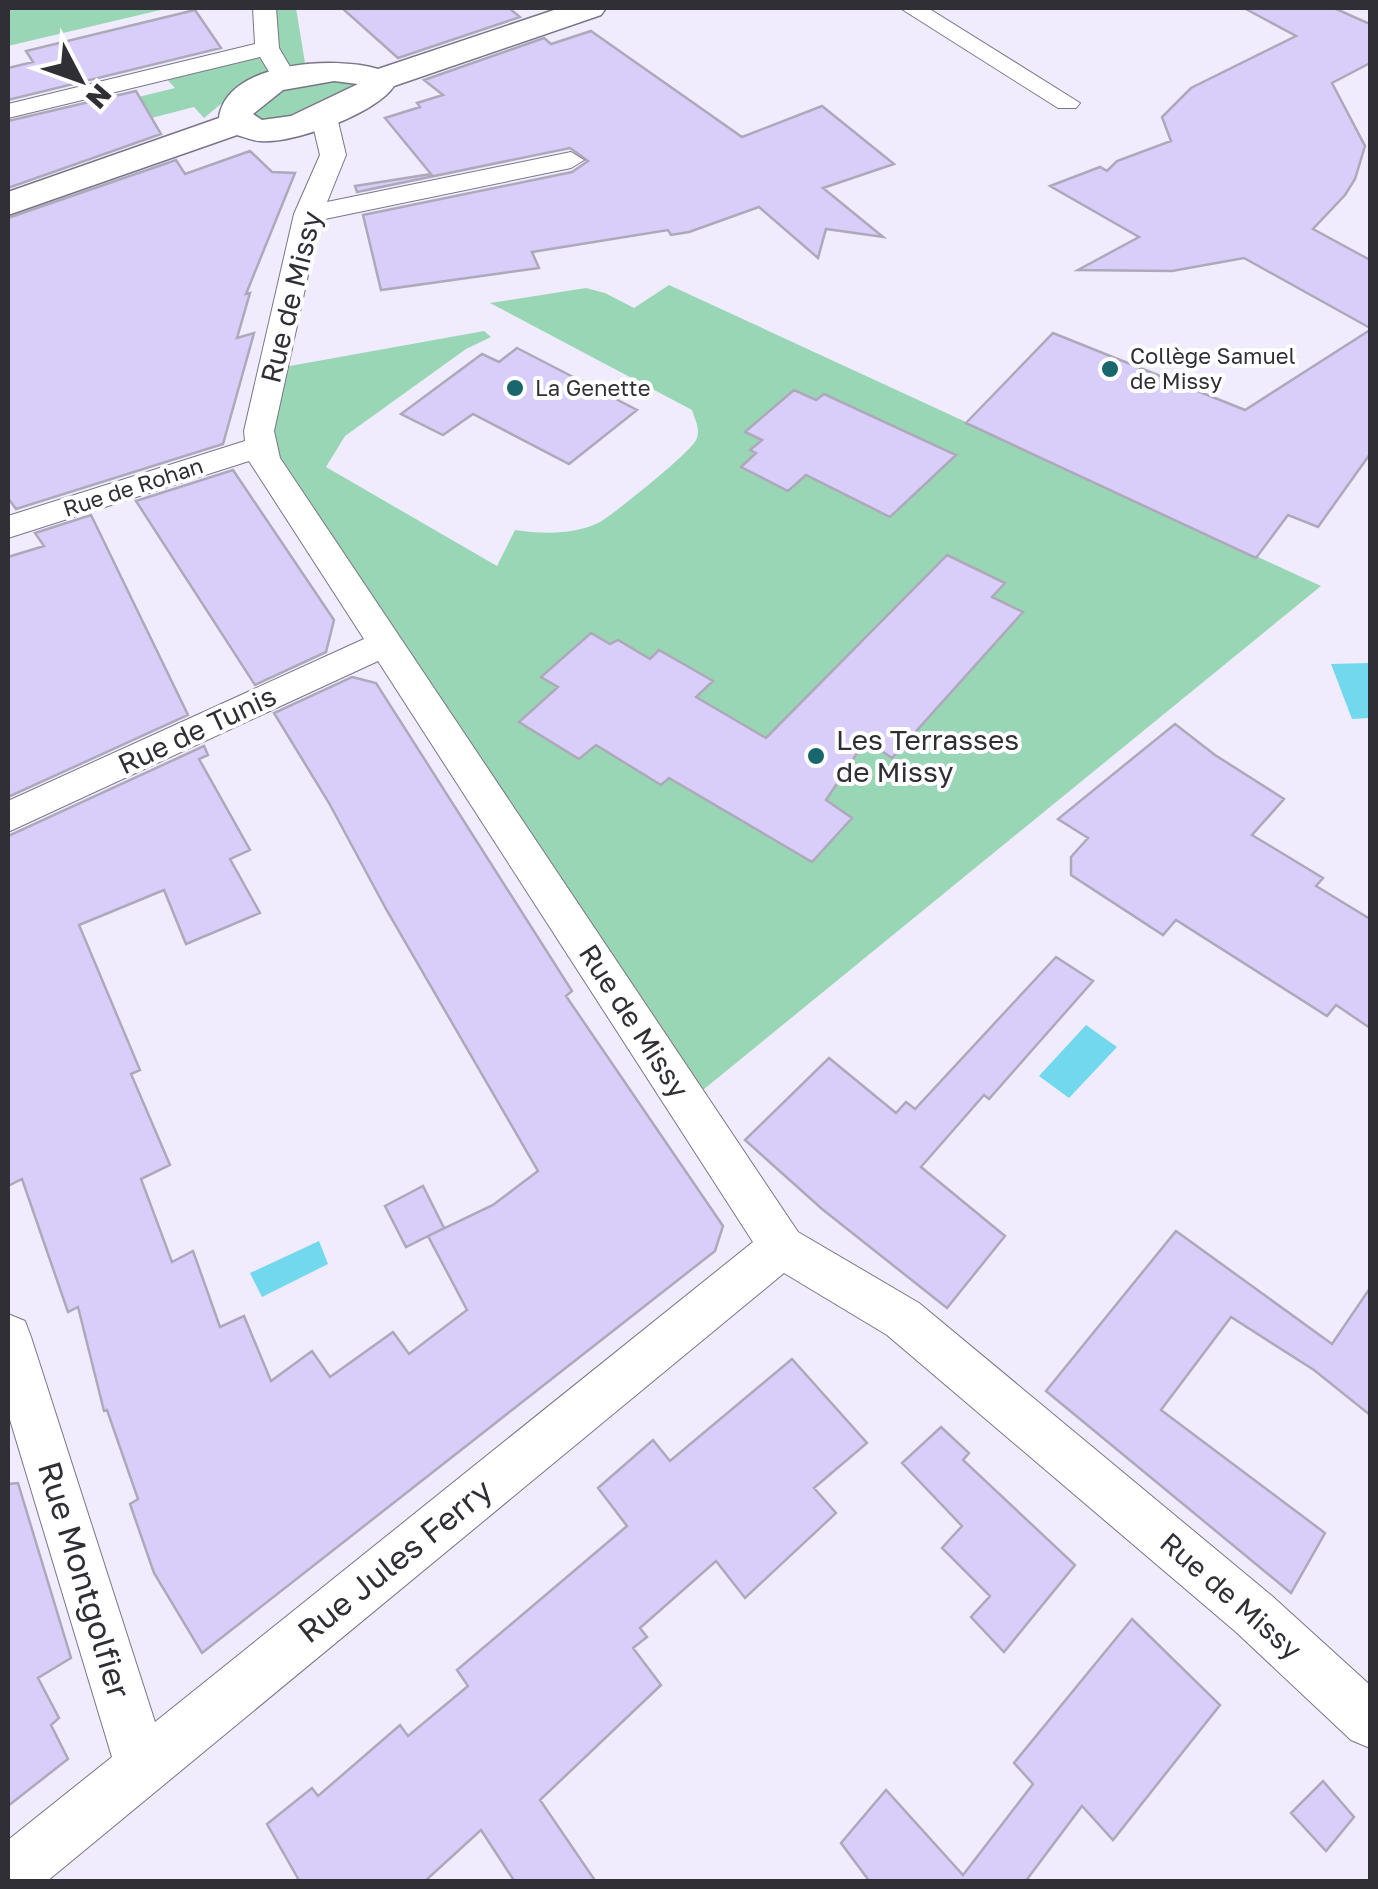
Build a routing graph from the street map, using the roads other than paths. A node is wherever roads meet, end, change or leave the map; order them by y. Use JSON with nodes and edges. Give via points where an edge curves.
{"nodes":[{"id":1,"x":264,"y":8,"type":"edge"},
{"id":2,"x":590,"y":8,"type":"edge"},
{"id":3,"x":912,"y":8,"type":"edge"},
{"id":4,"x":276,"y":63,"type":"junction"},
{"id":5,"x":379,"y":80,"type":"junction"},
{"id":6,"x":1067,"y":103,"type":"dead end"},
{"id":7,"x":8,"y":112,"type":"edge"},
{"id":8,"x":324,"y":117,"type":"junction"},
{"id":9,"x":238,"y":123,"type":"junction"},
{"id":10,"x":571,"y":160,"type":"dead end"},
{"id":11,"x":8,"y":204,"type":"edge"},
{"id":12,"x":308,"y":214,"type":"junction"},
{"id":13,"x":259,"y":446,"type":"junction"},
{"id":14,"x":8,"y":527,"type":"edge"},
{"id":15,"x":386,"y":643,"type":"junction"},
{"id":16,"x":8,"y":817,"type":"edge"},
{"id":17,"x":782,"y":1247,"type":"junction"},
{"id":18,"x":8,"y":1337,"type":"edge"},
{"id":19,"x":1370,"y":1721,"type":"edge"},
{"id":20,"x":142,"y":1766,"type":"junction"},
{"id":21,"x":8,"y":1876,"type":"edge"}],
"edges":[{"from":1,"to":4,"type":"street"},
{"from":2,"to":5,"type":"main road"},
{"from":3,"to":6,"type":"street"},
{"from":4,"to":5,"type":"main road","via":[[350,70]]},
{"from":4,"to":7,"type":"street"},
{"from":4,"to":9,"type":"main road","via":[[264,86],[235,114]]},
{"from":5,"to":8,"type":"main road"},
{"from":8,"to":9,"type":"main road","via":[[260,130]]},
{"from":8,"to":12,"type":"street","name":"Rue de Missy","via":[[333,155]]},
{"from":9,"to":11,"type":"main road"},
{"from":10,"to":12,"type":"street"},
{"from":12,"to":13,"type":"street","name":"Rue de Missy"},
{"from":13,"to":14,"type":"street","name":"Rue de Rohan"},
{"from":13,"to":15,"type":"street","name":"Rue de Missy"},
{"from":15,"to":16,"type":"street","name":"Rue de Tunis"},
{"from":15,"to":17,"type":"street","name":"Rue de Missy"},
{"from":17,"to":19,"type":"street","name":"Rue de Missy","via":[[903,1319],[1254,1614]]},
{"from":17,"to":20,"type":"street","name":"Rue Jules Ferry"},
{"from":18,"to":20,"type":"street","name":"Rue Montgolfier"},
{"from":20,"to":21,"type":"street","name":"Rue Jules Ferry"}]}
